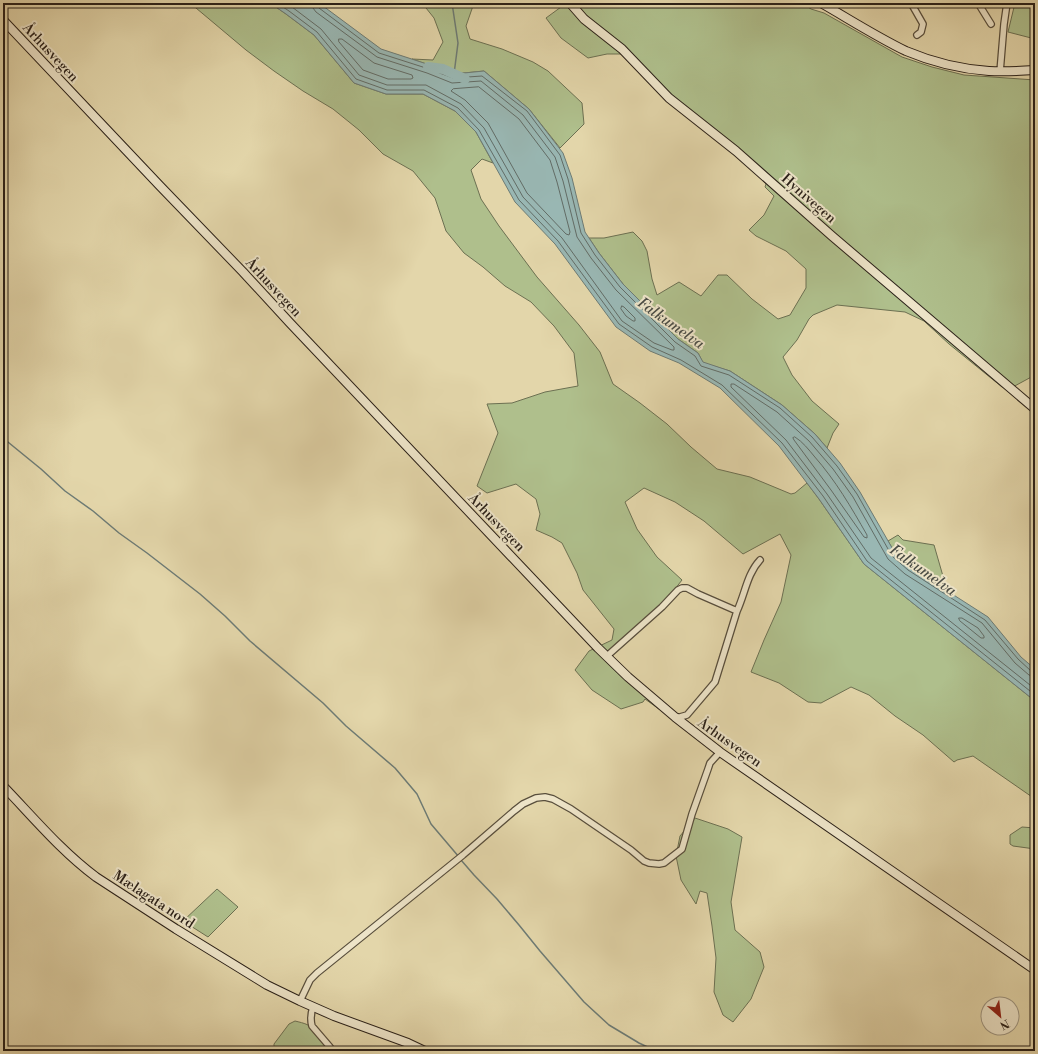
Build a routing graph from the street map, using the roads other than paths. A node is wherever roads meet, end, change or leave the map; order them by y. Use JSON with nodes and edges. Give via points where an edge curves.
{"nodes":[{"id":1,"x":570,"y":3,"type":"edge"},
{"id":2,"x":821,"y":3,"type":"edge"},
{"id":3,"x":911,"y":3,"type":"edge"},
{"id":4,"x":978,"y":3,"type":"edge"},
{"id":5,"x":1007,"y":3,"type":"edge"},
{"id":6,"x":3,"y":20,"type":"edge"},
{"id":7,"x":991,"y":24,"type":"dead end"},
{"id":8,"x":917,"y":35,"type":"dead end"},
{"id":9,"x":1035,"y":70,"type":"edge"},
{"id":10,"x":1000,"y":72,"type":"junction"},
{"id":11,"x":1035,"y":409,"type":"edge"},
{"id":12,"x":760,"y":560,"type":"dead end"},
{"id":13,"x":738,"y":611,"type":"junction"},
{"id":14,"x":607,"y":656,"type":"junction"},
{"id":15,"x":687,"y":715,"type":"junction"},
{"id":16,"x":675,"y":717,"type":"junction"},
{"id":17,"x":688,"y":728,"type":"junction"},
{"id":18,"x":720,"y":752,"type":"junction"},
{"id":19,"x":3,"y":786,"type":"edge"},
{"id":20,"x":1035,"y":970,"type":"edge"},
{"id":21,"x":300,"y":1001,"type":"junction"},
{"id":22,"x":312,"y":1007,"type":"junction"},
{"id":23,"x":332,"y":1051,"type":"edge"},
{"id":24,"x":426,"y":1051,"type":"edge"}],
"edges":[{"from":1,"to":11,"type":"street","name":"Hynivegen","via":[[584,19],[622,49],[670,98],[736,151]]},
{"from":2,"to":10,"type":"street","via":[[916,55],[973,70]]},
{"from":3,"to":8,"type":"street","via":[[923,24],[921,32]]},
{"from":4,"to":7,"type":"street"},
{"from":5,"to":10,"type":"street"},
{"from":6,"to":14,"type":"street","name":"Århusvegen"},
{"from":9,"to":10,"type":"street"},
{"from":12,"to":13,"type":"street","via":[[750,574]]},
{"from":13,"to":14,"type":"street","via":[[682,588]]},
{"from":13,"to":15,"type":"street","via":[[715,682]]},
{"from":14,"to":16,"type":"street","name":"Århusvegen"},
{"from":15,"to":16,"type":"street"},
{"from":15,"to":17,"type":"street"},
{"from":16,"to":17,"type":"street","name":"Århusvegen"},
{"from":17,"to":18,"type":"street","name":"Århusvegen"},
{"from":18,"to":20,"type":"street","name":"Århusvegen"},
{"from":18,"to":21,"type":"street","via":[[710,763],[682,850],[664,863],[646,862],[558,801],[544,797],[536,798],[523,804],[317,973],[310,980]]},
{"from":19,"to":21,"type":"street","name":"Mælagata nord","via":[[82,867],[239,968]]},
{"from":21,"to":22,"type":"street","name":"Mælagata nord"},
{"from":22,"to":23,"type":"street","via":[[312,1026]]},
{"from":22,"to":24,"type":"street","name":"Mælagata nord"}]}
